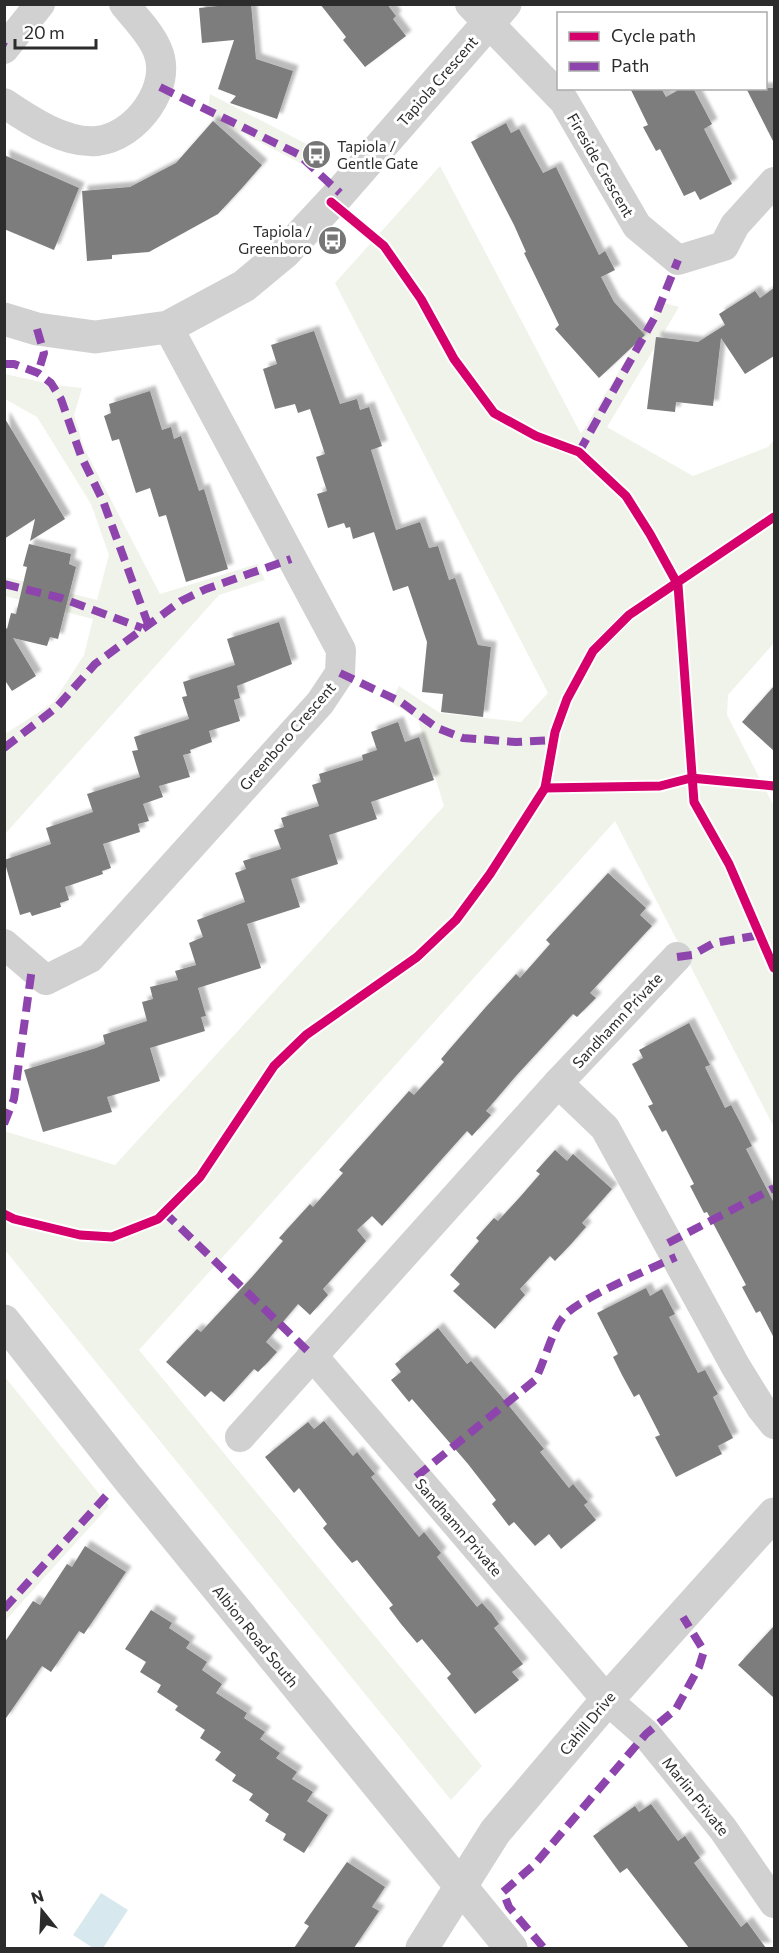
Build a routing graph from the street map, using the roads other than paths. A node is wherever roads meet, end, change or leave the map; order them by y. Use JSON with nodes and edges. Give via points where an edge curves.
{"nodes":[{"id":1,"x":40,"y":4,"type":"edge"},
{"id":2,"x":123,"y":4,"type":"edge"},
{"id":3,"x":488,"y":10,"type":"edge"},
{"id":4,"x":4,"y":49,"type":"edge"},
{"id":5,"x":4,"y":103,"type":"edge"},
{"id":6,"x":774,"y":182,"type":"edge"},
{"id":7,"x":4,"y":319,"type":"edge"},
{"id":8,"x":168,"y":327,"type":"junction"},
{"id":9,"x":4,"y":944,"type":"edge"},
{"id":10,"x":676,"y":957,"type":"dead end"},
{"id":11,"x":558,"y":1083,"type":"junction"},
{"id":12,"x":4,"y":1321,"type":"edge"},
{"id":13,"x":312,"y":1355,"type":"junction"},
{"id":14,"x":774,"y":1424,"type":"edge"},
{"id":15,"x":240,"y":1437,"type":"dead end"},
{"id":16,"x":774,"y":1514,"type":"edge"},
{"id":17,"x":607,"y":1700,"type":"junction"},
{"id":18,"x":460,"y":1888,"type":"junction"},
{"id":19,"x":774,"y":1903,"type":"edge"},
{"id":20,"x":422,"y":1948,"type":"edge"},
{"id":21,"x":511,"y":1948,"type":"edge"}],
"edges":[{"from":1,"to":4,"type":"street"},
{"from":2,"to":5,"type":"street","via":[[157,48],[163,65],[160,87],[144,114],[122,132],[97,141],[42,129]]},
{"from":3,"to":6,"type":"street","name":"Fireside Crescent","via":[[564,100],[637,226],[678,260],[724,246],[735,225]]},
{"from":3,"to":8,"type":"street","name":"Tapiola Crescent","via":[[285,252],[244,286]]},
{"from":7,"to":8,"type":"street","name":"Tapiola Crescent","via":[[37,329],[95,337]]},
{"from":8,"to":9,"type":"street","name":"Greenboro Crescent","via":[[341,650],[340,673],[320,703],[90,958],[46,980]]},
{"from":10,"to":11,"type":"street","name":"Sandhamn Private"},
{"from":11,"to":13,"type":"street","name":"Sandhamn Private"},
{"from":11,"to":14,"type":"street","via":[[605,1128],[736,1367]]},
{"from":12,"to":18,"type":"street","name":"Albion Road South"},
{"from":13,"to":15,"type":"street","name":"Sandhamn Private"},
{"from":13,"to":17,"type":"street","name":"Sandhamn Private"},
{"from":16,"to":17,"type":"street","name":"Cahill Drive"},
{"from":17,"to":18,"type":"street","name":"Cahill Drive","via":[[495,1832]]},
{"from":17,"to":19,"type":"street","name":"Marlin Private","via":[[650,1739],[723,1829]]},
{"from":18,"to":20,"type":"street","name":"Cahill Drive"},
{"from":18,"to":21,"type":"street","name":"Albion Road South"}]}
